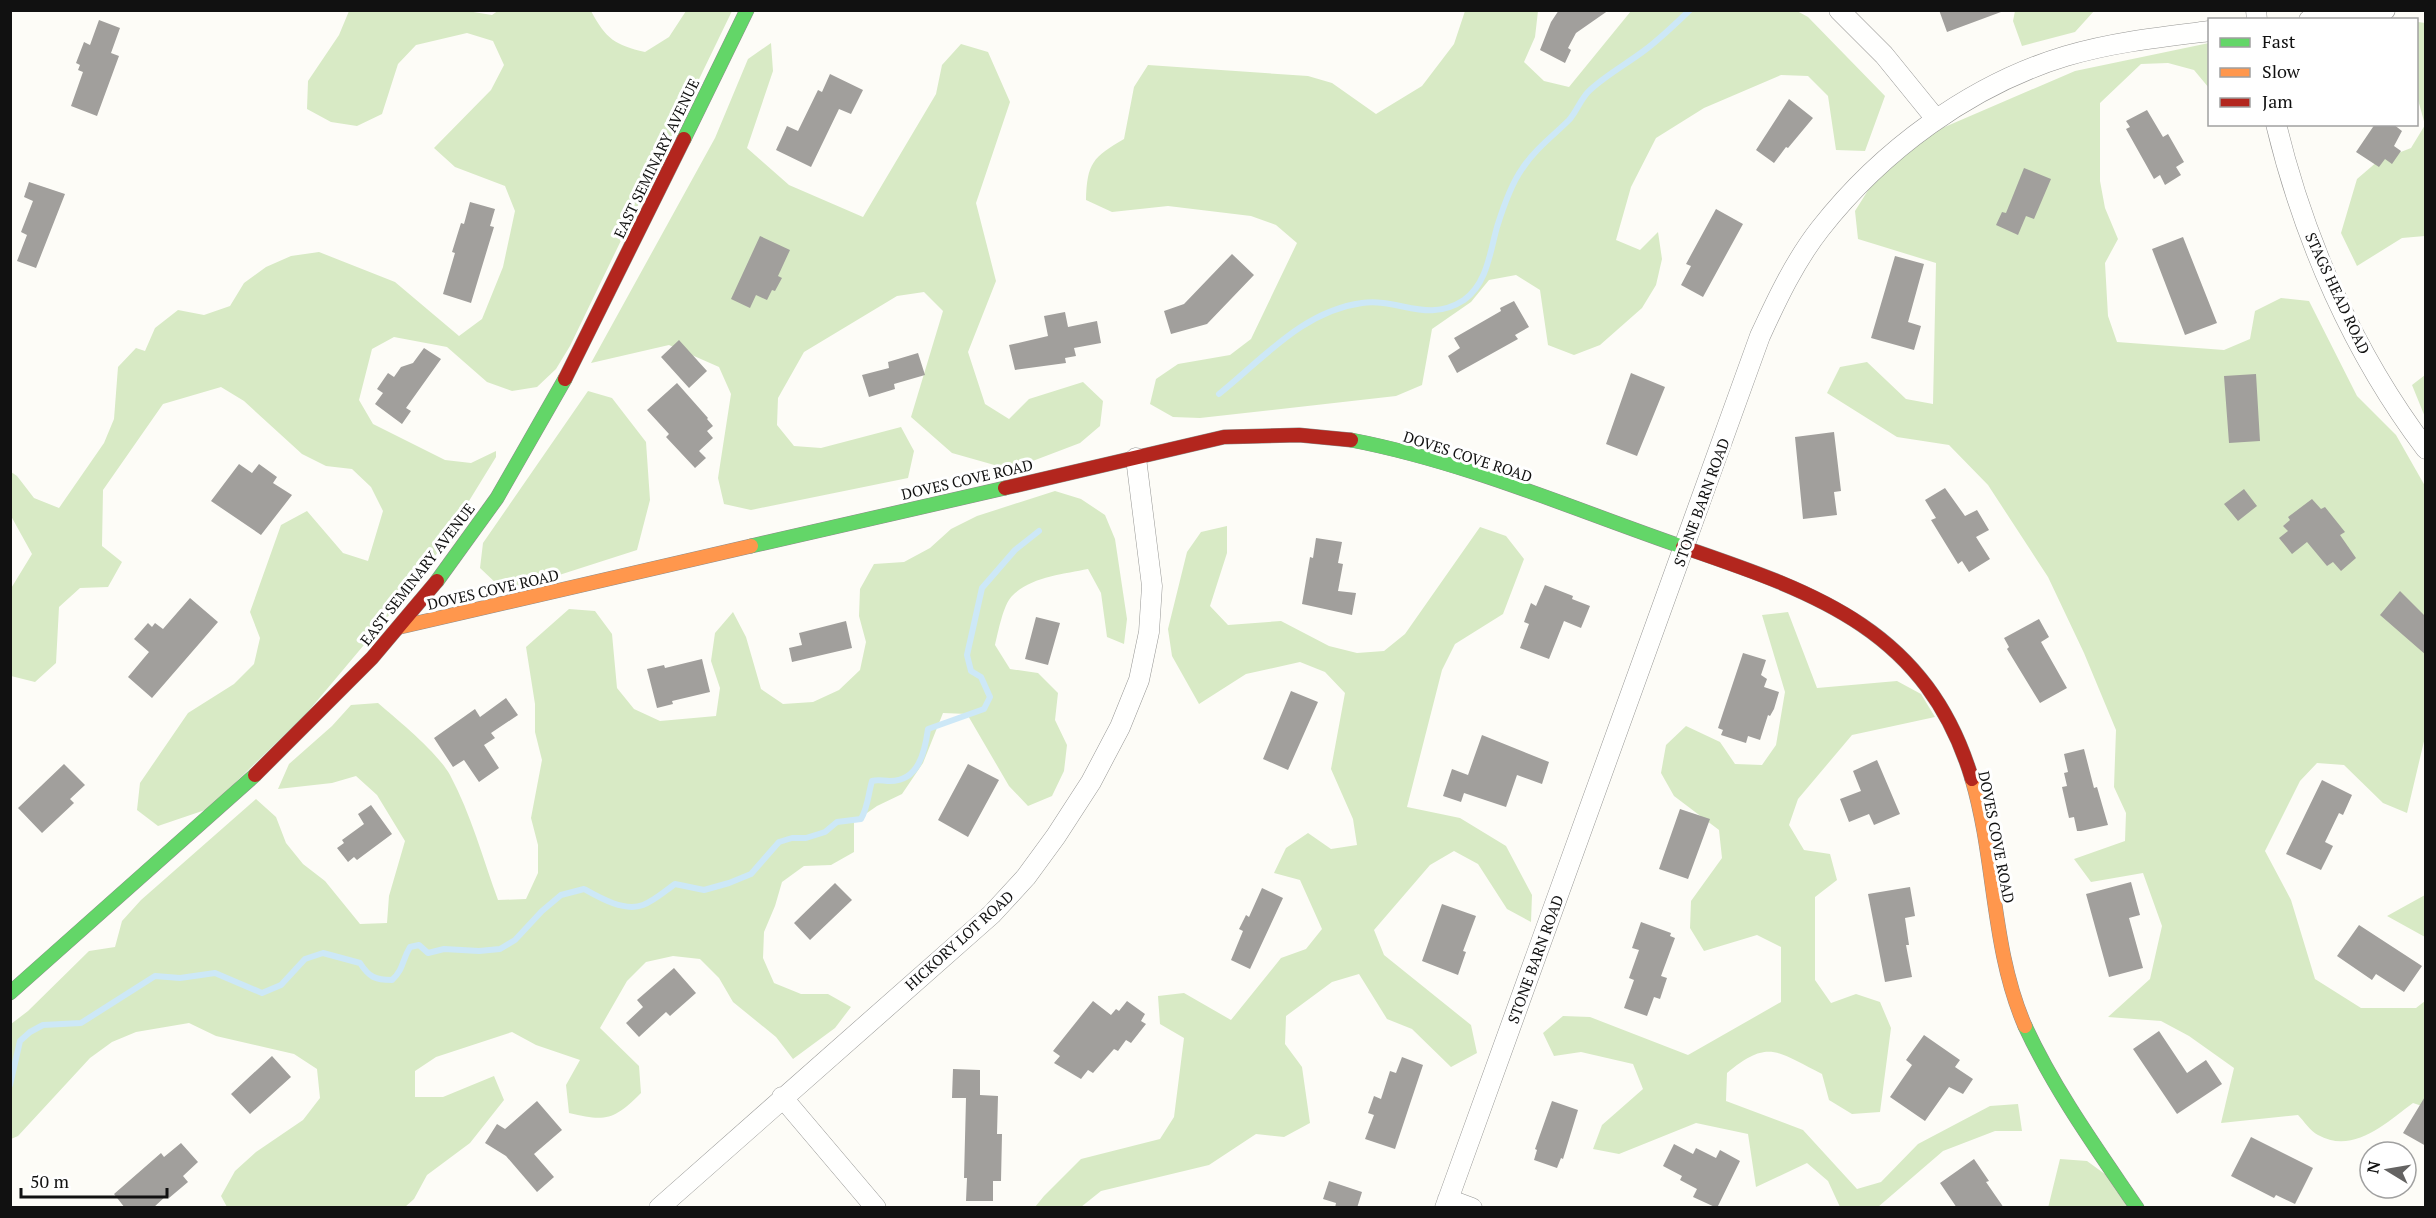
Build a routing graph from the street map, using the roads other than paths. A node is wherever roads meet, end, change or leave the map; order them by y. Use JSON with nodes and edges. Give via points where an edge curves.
{"nodes":[{"id":1,"x":747,"y":10,"type":"edge"},
{"id":2,"x":1839,"y":10,"type":"edge"},
{"id":3,"x":2385,"y":10,"type":"edge"},
{"id":4,"x":2324,"y":18,"type":"edge"},
{"id":5,"x":2208,"y":31,"type":"edge"},
{"id":6,"x":1936,"y":119,"type":"junction"},
{"id":7,"x":2277,"y":126,"type":"edge"},
{"id":8,"x":2426,"y":449,"type":"edge"},
{"id":9,"x":1136,"y":458,"type":"junction"},
{"id":10,"x":1685,"y":548,"type":"junction"},
{"id":11,"x":400,"y":627,"type":"junction"},
{"id":12,"x":10,"y":993,"type":"edge"},
{"id":13,"x":782,"y":1097,"type":"junction"},
{"id":14,"x":1446,"y":1203,"type":"edge"},
{"id":15,"x":659,"y":1208,"type":"edge"},
{"id":16,"x":876,"y":1208,"type":"edge"},
{"id":17,"x":1472,"y":1208,"type":"edge"},
{"id":18,"x":2136,"y":1208,"type":"edge"}],
"edges":[{"from":1,"to":11,"type":"street","name":"EAST SEMINARY AVENUE","via":[[530,447],[475,532]]},
{"from":2,"to":6,"type":"street","via":[[1884,56]]},
{"from":3,"to":4,"type":"street"},
{"from":5,"to":6,"type":"street","name":"STONE BARN ROAD","via":[[2128,42],[2064,57],[2001,84]]},
{"from":6,"to":10,"type":"street","name":"STONE BARN ROAD","via":[[1862,182],[1819,230],[1801,257],[1760,336]]},
{"from":7,"to":8,"type":"street","name":"STAGS HEAD ROAD","via":[[2295,194],[2330,283],[2383,386]]},
{"from":9,"to":10,"type":"street","name":"DOVES COVE ROAD","via":[[1224,437],[1282,434],[1343,439],[1412,453],[1469,471]]},
{"from":9,"to":11,"type":"street","name":"DOVES COVE ROAD"},
{"from":9,"to":13,"type":"street","name":"HICKORY LOT ROAD","via":[[1152,586],[1149,632],[1139,680],[1098,770],[1056,837],[992,914]]},
{"from":10,"to":14,"type":"street","name":"STONE BARN ROAD"},
{"from":10,"to":18,"type":"street","name":"DOVES COVE ROAD","via":[[1784,584],[1874,631],[1908,663],[1932,694],[1953,730],[1967,766],[1978,808],[2000,946],[2028,1036]]},
{"from":11,"to":12,"type":"street","name":"EAST SEMINARY AVENUE","via":[[334,699],[250,779]]},
{"from":13,"to":15,"type":"street","name":"HICKORY LOT ROAD"},
{"from":13,"to":16,"type":"street"},
{"from":14,"to":17,"type":"street"}]}
